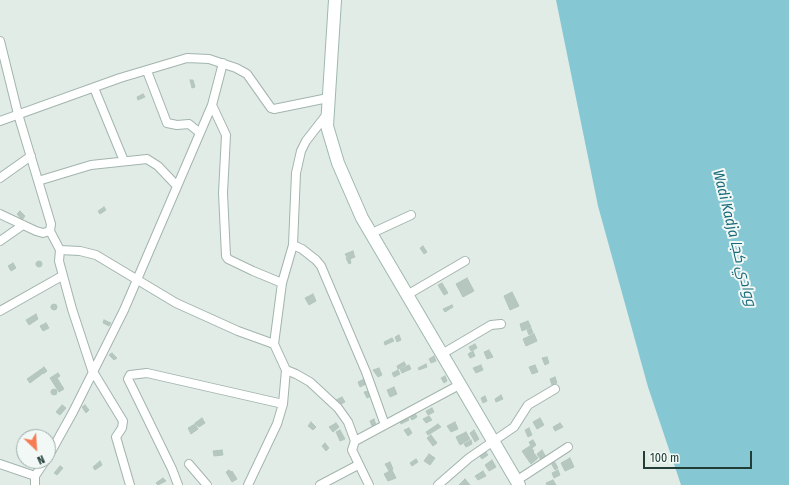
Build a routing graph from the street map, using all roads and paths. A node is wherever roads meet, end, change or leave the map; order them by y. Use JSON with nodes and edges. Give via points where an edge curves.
{"nodes":[{"id":1,"x":335,"y":0,"type":"edge"},
{"id":2,"x":0,"y":41,"type":"edge"},
{"id":3,"x":223,"y":63,"type":"junction"},
{"id":4,"x":147,"y":71,"type":"junction"},
{"id":5,"x":94,"y":88,"type":"junction"},
{"id":6,"x":328,"y":98,"type":"junction"},
{"id":7,"x":212,"y":105,"type":"junction"},
{"id":8,"x":18,"y":114,"type":"junction"},
{"id":9,"x":327,"y":114,"type":"junction"},
{"id":10,"x":0,"y":121,"type":"edge"},
{"id":11,"x":200,"y":133,"type":"junction"},
{"id":12,"x":31,"y":156,"type":"junction"},
{"id":13,"x":124,"y":162,"type":"junction"},
{"id":14,"x":0,"y":178,"type":"edge"},
{"id":15,"x":38,"y":181,"type":"junction"},
{"id":16,"x":177,"y":186,"type":"junction"},
{"id":17,"x":0,"y":214,"type":"edge"},
{"id":18,"x":411,"y":214,"type":"dead end"},
{"id":19,"x":23,"y":225,"type":"junction"},
{"id":20,"x":50,"y":231,"type":"junction"},
{"id":21,"x":372,"y":233,"type":"junction"},
{"id":22,"x":0,"y":241,"type":"edge"},
{"id":23,"x":293,"y":246,"type":"junction"},
{"id":24,"x":60,"y":250,"type":"junction"},
{"id":25,"x":465,"y":261,"type":"dead end"},
{"id":26,"x":62,"y":276,"type":"junction"},
{"id":27,"x":137,"y":280,"type":"junction"},
{"id":28,"x":282,"y":283,"type":"junction"},
{"id":29,"x":406,"y":295,"type":"junction"},
{"id":30,"x":0,"y":311,"type":"edge"},
{"id":31,"x":501,"y":324,"type":"dead end"},
{"id":32,"x":274,"y":344,"type":"junction"},
{"id":33,"x":442,"y":354,"type":"junction"},
{"id":34,"x":92,"y":370,"type":"junction"},
{"id":35,"x":286,"y":370,"type":"junction"},
{"id":36,"x":461,"y":384,"type":"junction"},
{"id":37,"x":555,"y":389,"type":"dead end"},
{"id":38,"x":283,"y":404,"type":"junction"},
{"id":39,"x":386,"y":425,"type":"junction"},
{"id":40,"x":494,"y":440,"type":"junction"},
{"id":41,"x":355,"y":441,"type":"junction"},
{"id":42,"x":56,"y":442,"type":"edge"},
{"id":43,"x":568,"y":447,"type":"dead end"},
{"id":44,"x":0,"y":464,"type":"edge"},
{"id":45,"x":189,"y":464,"type":"dead end"},
{"id":46,"x":358,"y":465,"type":"junction"},
{"id":47,"x":41,"y":469,"type":"edge"},
{"id":48,"x":35,"y":481,"type":"edge"},
{"id":49,"x":518,"y":483,"type":"edge"},
{"id":50,"x":130,"y":485,"type":"edge"},
{"id":51,"x":178,"y":485,"type":"edge"},
{"id":52,"x":207,"y":485,"type":"edge"},
{"id":53,"x":248,"y":485,"type":"edge"},
{"id":54,"x":320,"y":485,"type":"edge"},
{"id":55,"x":369,"y":485,"type":"edge"},
{"id":56,"x":438,"y":485,"type":"edge"}],
"edges":[{"from":1,"to":6,"type":"main road"},
{"from":2,"to":8,"type":"street"},
{"from":3,"to":4,"type":"street","via":[[209,58],[187,58]]},
{"from":3,"to":6,"type":"street","via":[[247,74],[271,108]]},
{"from":3,"to":7,"type":"street"},
{"from":4,"to":5,"type":"street"},
{"from":4,"to":11,"type":"street","via":[[167,123],[189,124]]},
{"from":5,"to":8,"type":"street"},
{"from":5,"to":13,"type":"street"},
{"from":6,"to":9,"type":"main road"},
{"from":7,"to":11,"type":"street"},
{"from":7,"to":28,"type":"street","via":[[226,135],[223,193],[226,256]]},
{"from":8,"to":10,"type":"street"},
{"from":8,"to":12,"type":"street"},
{"from":9,"to":21,"type":"main road","via":[[328,135],[338,163],[362,218]]},
{"from":9,"to":23,"type":"street","via":[[301,151],[296,173]]},
{"from":11,"to":16,"type":"street"},
{"from":12,"to":14,"type":"street"},
{"from":12,"to":15,"type":"street"},
{"from":13,"to":15,"type":"street","via":[[91,165]]},
{"from":13,"to":16,"type":"street","via":[[147,159],[158,166]]},
{"from":15,"to":20,"type":"street","via":[[51,224]]},
{"from":16,"to":27,"type":"street"},
{"from":17,"to":19,"type":"street"},
{"from":18,"to":21,"type":"street"},
{"from":19,"to":20,"type":"street","via":[[43,233]]},
{"from":19,"to":22,"type":"street"},
{"from":20,"to":24,"type":"street"},
{"from":21,"to":29,"type":"main road"},
{"from":23,"to":28,"type":"street"},
{"from":23,"to":39,"type":"street","via":[[302,248],[321,266]]},
{"from":24,"to":26,"type":"street"},
{"from":24,"to":27,"type":"street","via":[[91,254]]},
{"from":25,"to":29,"type":"street"},
{"from":26,"to":30,"type":"street"},
{"from":26,"to":34,"type":"street"},
{"from":27,"to":32,"type":"street","via":[[176,303]]},
{"from":27,"to":34,"type":"street"},
{"from":28,"to":32,"type":"street"},
{"from":29,"to":33,"type":"main road"},
{"from":31,"to":33,"type":"street","via":[[491,325]]},
{"from":32,"to":35,"type":"street"},
{"from":33,"to":36,"type":"main road"},
{"from":34,"to":42,"type":"street"},
{"from":34,"to":50,"type":"street","via":[[123,421],[116,437]]},
{"from":35,"to":38,"type":"street"},
{"from":35,"to":41,"type":"street","via":[[310,382],[338,408],[348,422]]},
{"from":36,"to":39,"type":"street"},
{"from":36,"to":40,"type":"main road"},
{"from":37,"to":40,"type":"street","via":[[528,405],[514,427]]},
{"from":38,"to":51,"type":"street","via":[[147,373],[130,375],[128,379]]},
{"from":38,"to":53,"type":"street","via":[[277,424]]},
{"from":39,"to":41,"type":"street"},
{"from":40,"to":49,"type":"main road"},
{"from":40,"to":56,"type":"street"},
{"from":41,"to":46,"type":"street","via":[[352,450]]},
{"from":43,"to":49,"type":"street"},
{"from":44,"to":48,"type":"street"},
{"from":45,"to":52,"type":"street"},
{"from":46,"to":54,"type":"street"},
{"from":46,"to":55,"type":"street"},
{"from":47,"to":48,"type":"street"}]}
